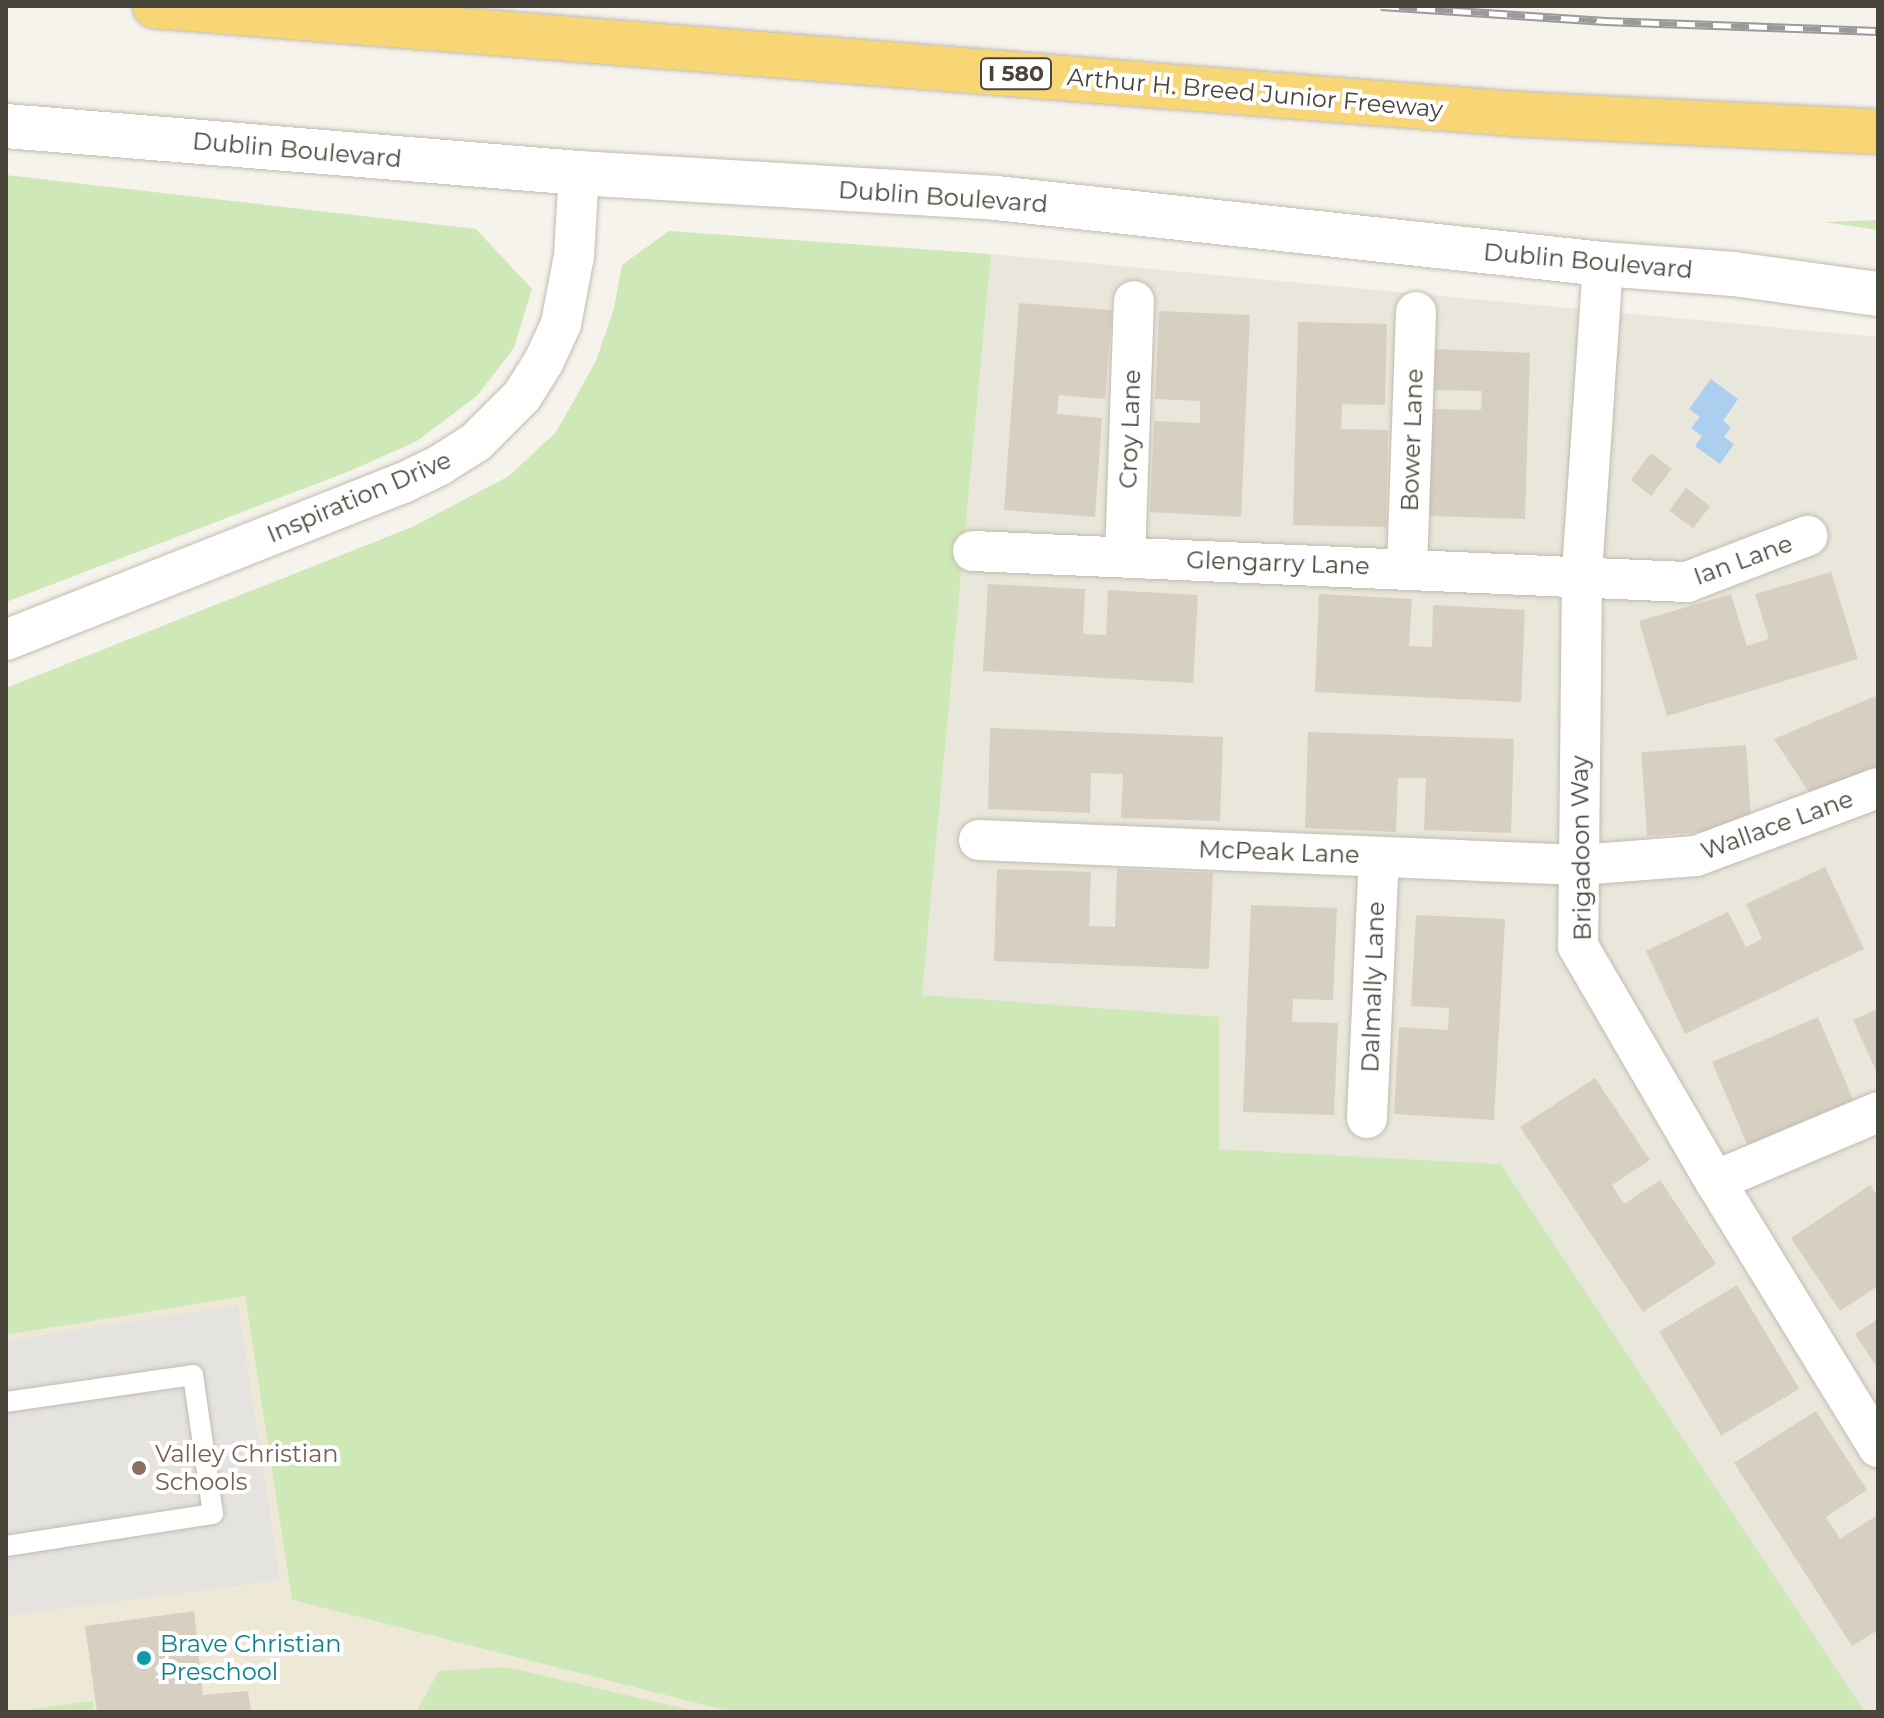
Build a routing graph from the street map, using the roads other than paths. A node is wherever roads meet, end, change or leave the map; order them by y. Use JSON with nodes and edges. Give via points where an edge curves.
{"nodes":[{"id":1,"x":155,"y":6,"type":"edge"},
{"id":2,"x":6,"y":126,"type":"edge"},
{"id":3,"x":1878,"y":132,"type":"edge"},
{"id":4,"x":579,"y":173,"type":"junction"},
{"id":5,"x":1603,"y":264,"type":"junction"},
{"id":6,"x":1878,"y":294,"type":"edge"},
{"id":7,"x":1134,"y":301,"type":"dead end"},
{"id":8,"x":1416,"y":312,"type":"dead end"},
{"id":9,"x":1807,"y":536,"type":"dead end"},
{"id":10,"x":973,"y":551,"type":"dead end"},
{"id":11,"x":1125,"y":557,"type":"junction"},
{"id":12,"x":1407,"y":569,"type":"junction"},
{"id":13,"x":1582,"y":576,"type":"junction"},
{"id":14,"x":6,"y":640,"type":"edge"},
{"id":15,"x":1878,"y":788,"type":"edge"},
{"id":16,"x":979,"y":840,"type":"dead end"},
{"id":17,"x":1379,"y":857,"type":"junction"},
{"id":18,"x":1579,"y":865,"type":"junction"},
{"id":19,"x":1878,"y":1112,"type":"edge"},
{"id":20,"x":1367,"y":1118,"type":"dead end"},
{"id":21,"x":1715,"y":1181,"type":"junction"},
{"id":22,"x":6,"y":1402,"type":"edge"},
{"id":23,"x":1878,"y":1447,"type":"edge"},
{"id":24,"x":6,"y":1546,"type":"edge"}],
"edges":[{"from":1,"to":3,"type":"highway","name":"Arthur H. Breed Junior Freeway","number":"I 580","via":[[1557,117]]},
{"from":2,"to":4,"type":"street","name":"Dublin Boulevard"},
{"from":4,"to":5,"type":"street","name":"Dublin Boulevard","via":[[996,198]]},
{"from":4,"to":14,"type":"street","name":"Inspiration Drive","via":[[572,268],[561,324],[522,396],[476,442],[401,484]]},
{"from":5,"to":6,"type":"street","name":"Dublin Boulevard","via":[[1734,274]]},
{"from":5,"to":13,"type":"street","name":"Brigadoon Way"},
{"from":7,"to":11,"type":"street","name":"Croy Lane"},
{"from":8,"to":12,"type":"street","name":"Bower Lane"},
{"from":9,"to":13,"type":"street","name":"Ian Lane","via":[[1687,582]]},
{"from":10,"to":11,"type":"street","name":"Glengarry Lane"},
{"from":11,"to":12,"type":"street","name":"Glengarry Lane"},
{"from":12,"to":13,"type":"street","name":"Glengarry Lane"},
{"from":13,"to":18,"type":"street","name":"Brigadoon Way"},
{"from":15,"to":18,"type":"street","name":"Wallace Lane","via":[[1696,856]]},
{"from":16,"to":17,"type":"street","name":"McPeak Lane"},
{"from":17,"to":18,"type":"street","name":"McPeak Lane"},
{"from":17,"to":20,"type":"street","name":"Dalmally Lane"},
{"from":18,"to":21,"type":"street","name":"Brigadoon Way","via":[[1578,946]]},
{"from":19,"to":21,"type":"street"},
{"from":21,"to":23,"type":"street","name":"Brigadoon Way"},
{"from":22,"to":24,"type":"lane","via":[[193,1375],[213,1514]]}]}
